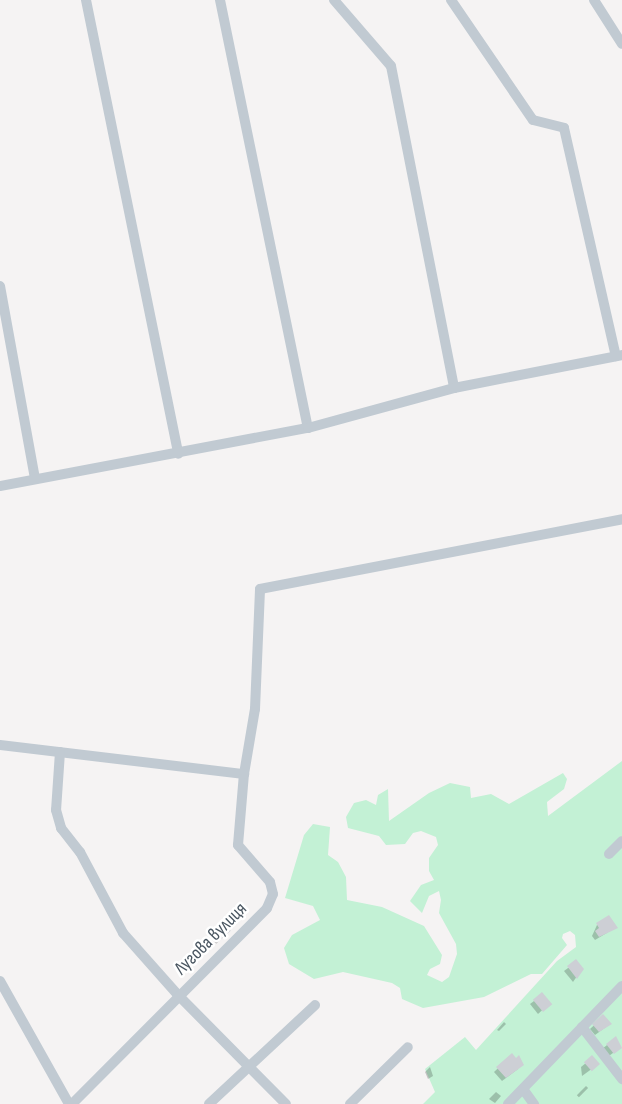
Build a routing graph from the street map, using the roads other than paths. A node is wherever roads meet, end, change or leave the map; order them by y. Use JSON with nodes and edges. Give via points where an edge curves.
{"nodes":[{"id":1,"x":86,"y":0,"type":"edge"},
{"id":2,"x":220,"y":0,"type":"edge"},
{"id":3,"x":334,"y":0,"type":"edge"},
{"id":4,"x":451,"y":0,"type":"edge"},
{"id":5,"x":594,"y":0,"type":"edge"},
{"id":6,"x":622,"y":44,"type":"edge"},
{"id":7,"x":0,"y":286,"type":"edge"},
{"id":8,"x":619,"y":355,"type":"edge"},
{"id":9,"x":454,"y":388,"type":"junction"},
{"id":10,"x":308,"y":428,"type":"junction"},
{"id":11,"x":178,"y":454,"type":"junction"},
{"id":12,"x":36,"y":479,"type":"junction"},
{"id":13,"x":0,"y":486,"type":"edge"},
{"id":14,"x":622,"y":519,"type":"edge"},
{"id":15,"x":0,"y":745,"type":"edge"},
{"id":16,"x":60,"y":752,"type":"junction"},
{"id":17,"x":244,"y":774,"type":"junction"},
{"id":18,"x":622,"y":841,"type":"edge"},
{"id":19,"x":609,"y":854,"type":"dead end"},
{"id":20,"x":0,"y":981,"type":"edge"},
{"id":21,"x":622,"y":985,"type":"edge"},
{"id":22,"x":179,"y":996,"type":"junction"},
{"id":23,"x":315,"y":1005,"type":"dead end"},
{"id":24,"x":582,"y":1027,"type":"junction"},
{"id":25,"x":408,"y":1047,"type":"dead end"},
{"id":26,"x":248,"y":1065,"type":"junction"},
{"id":27,"x":622,"y":1079,"type":"edge"},
{"id":28,"x":523,"y":1089,"type":"junction"},
{"id":29,"x":70,"y":1104,"type":"edge"},
{"id":30,"x":209,"y":1104,"type":"edge"},
{"id":31,"x":286,"y":1104,"type":"edge"},
{"id":32,"x":350,"y":1104,"type":"edge"},
{"id":33,"x":508,"y":1104,"type":"edge"},
{"id":34,"x":534,"y":1104,"type":"edge"}],
"edges":[{"from":1,"to":11,"type":"street"},
{"from":2,"to":10,"type":"street"},
{"from":3,"to":9,"type":"street","via":[[391,66]]},
{"from":4,"to":8,"type":"street","via":[[533,121],[564,128]]},
{"from":5,"to":6,"type":"street"},
{"from":7,"to":12,"type":"street"},
{"from":8,"to":9,"type":"street"},
{"from":9,"to":10,"type":"street"},
{"from":10,"to":11,"type":"street"},
{"from":11,"to":12,"type":"street"},
{"from":12,"to":13,"type":"street"},
{"from":14,"to":17,"type":"street","via":[[260,589],[255,709]]},
{"from":15,"to":16,"type":"street"},
{"from":16,"to":17,"type":"street"},
{"from":16,"to":22,"type":"street","via":[[56,810],[61,828],[80,852],[123,933]]},
{"from":17,"to":22,"type":"street","name":"Лугова вулиця","via":[[238,845],[270,882],[273,894],[267,908]]},
{"from":18,"to":19,"type":"street"},
{"from":20,"to":29,"type":"street"},
{"from":21,"to":24,"type":"street"},
{"from":22,"to":26,"type":"street"},
{"from":22,"to":29,"type":"street","name":"Лугова вулиця"},
{"from":23,"to":26,"type":"street"},
{"from":24,"to":27,"type":"street"},
{"from":24,"to":28,"type":"street"},
{"from":25,"to":32,"type":"street"},
{"from":26,"to":30,"type":"street"},
{"from":26,"to":31,"type":"street"},
{"from":28,"to":33,"type":"street"},
{"from":28,"to":34,"type":"street"}]}
